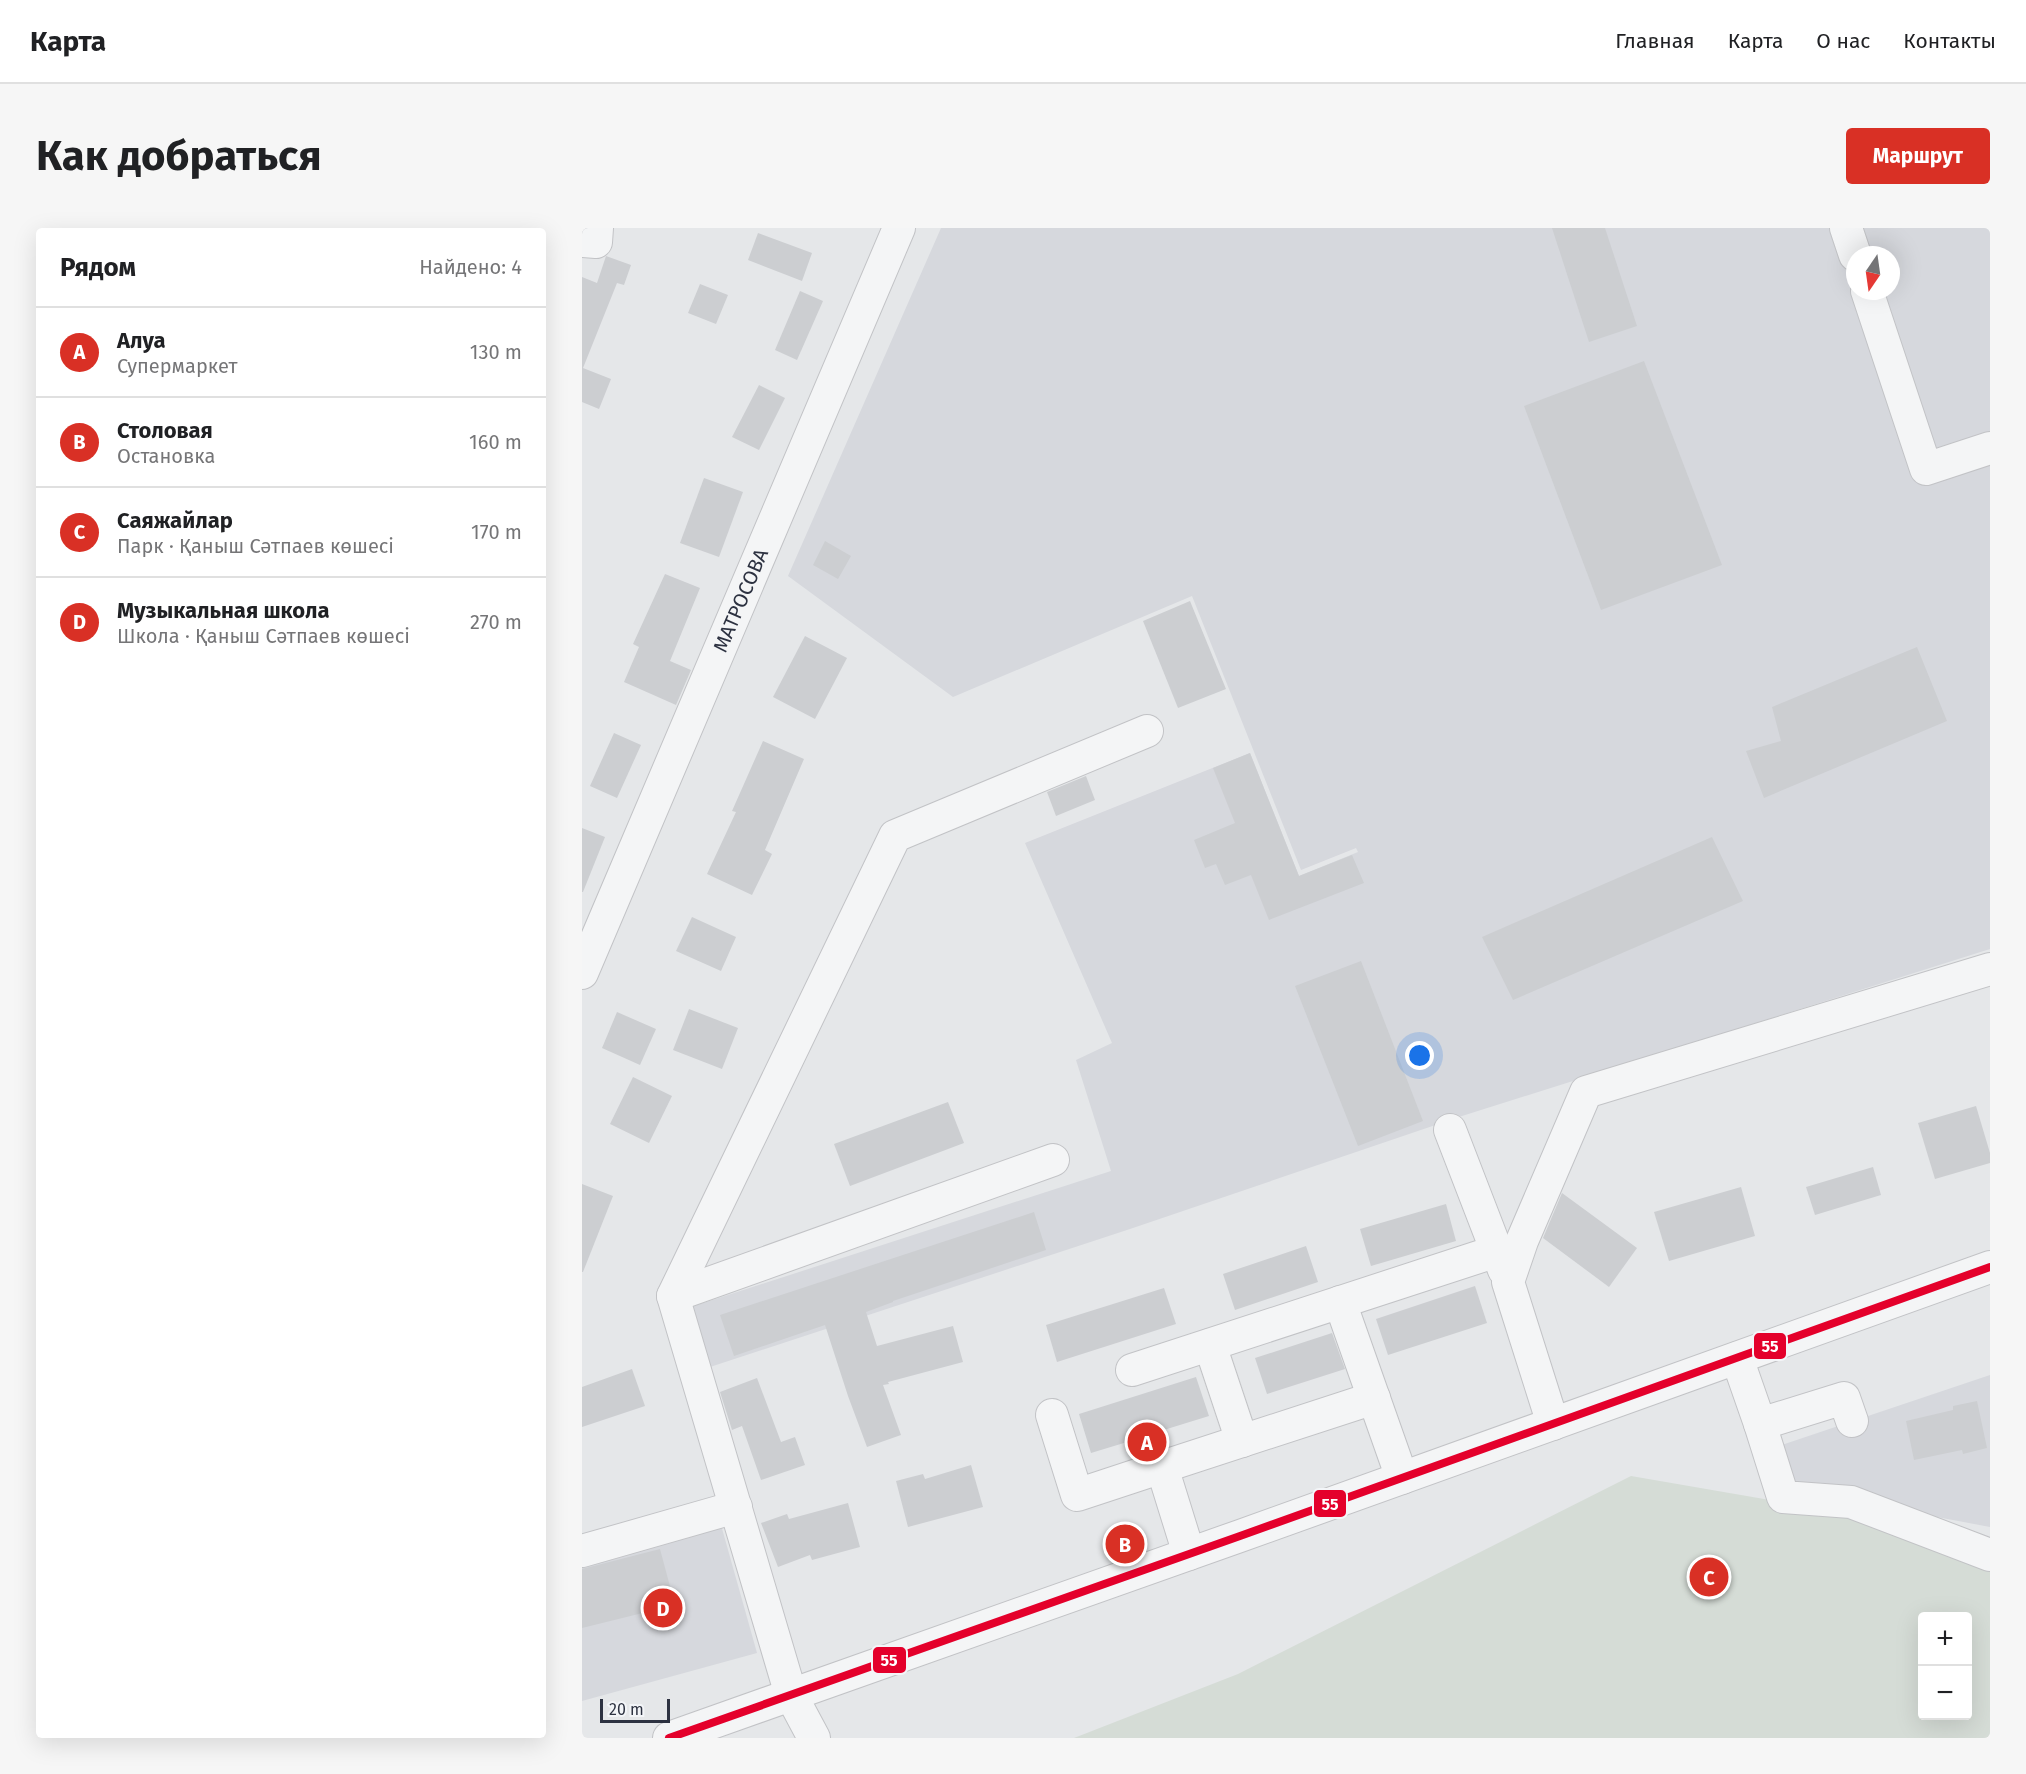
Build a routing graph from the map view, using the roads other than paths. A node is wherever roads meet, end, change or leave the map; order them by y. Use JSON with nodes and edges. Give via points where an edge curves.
{"nodes":[{"id":1,"x":597,"y":228,"type":"edge"},
{"id":2,"x":899,"y":228,"type":"edge"},
{"id":3,"x":1846,"y":228,"type":"edge"},
{"id":4,"x":582,"y":241,"type":"edge"},
{"id":5,"x":1852,"y":246,"type":"edge"},
{"id":6,"x":1870,"y":300,"type":"edge"},
{"id":7,"x":1990,"y":448,"type":"edge"},
{"id":8,"x":1147,"y":731,"type":"dead end"},
{"id":9,"x":1990,"y":969,"type":"edge"},
{"id":10,"x":582,"y":973,"type":"edge"},
{"id":11,"x":1450,"y":1130,"type":"dead end"},
{"id":12,"x":1053,"y":1160,"type":"dead end"},
{"id":13,"x":1497,"y":1251,"type":"junction"},
{"id":14,"x":1990,"y":1267,"type":"edge"},
{"id":15,"x":1508,"y":1282,"type":"junction"},
{"id":16,"x":673,"y":1296,"type":"junction"},
{"id":17,"x":1340,"y":1302,"type":"junction"},
{"id":18,"x":1210,"y":1345,"type":"junction"},
{"id":19,"x":1737,"y":1358,"type":"junction"},
{"id":20,"x":1132,"y":1370,"type":"dead end"},
{"id":21,"x":1374,"y":1398,"type":"junction"},
{"id":22,"x":1052,"y":1414,"type":"dead end"},
{"id":23,"x":1852,"y":1421,"type":"dead end"},
{"id":24,"x":1553,"y":1424,"type":"junction"},
{"id":25,"x":1760,"y":1424,"type":"junction"},
{"id":26,"x":1242,"y":1442,"type":"junction"},
{"id":27,"x":1162,"y":1467,"type":"junction"},
{"id":28,"x":1402,"y":1478,"type":"junction"},
{"id":29,"x":736,"y":1507,"type":"junction"},
{"id":30,"x":582,"y":1551,"type":"edge"},
{"id":31,"x":1189,"y":1554,"type":"junction"},
{"id":32,"x":1990,"y":1555,"type":"edge"},
{"id":33,"x":791,"y":1695,"type":"junction"},
{"id":34,"x":669,"y":1738,"type":"edge"},
{"id":35,"x":814,"y":1738,"type":"edge"}],
"edges":[{"from":1,"to":4,"type":"street","via":[[596,242]]},
{"from":2,"to":10,"type":"street","name":"МАТРОСОВА"},
{"from":3,"to":5,"type":"street"},
{"from":6,"to":7,"type":"street","via":[[1926,469]]},
{"from":8,"to":16,"type":"street","via":[[895,836]]},
{"from":9,"to":15,"type":"street","via":[[1587,1092]]},
{"from":11,"to":13,"type":"street"},
{"from":12,"to":16,"type":"street"},
{"from":13,"to":15,"type":"street"},
{"from":13,"to":17,"type":"street"},
{"from":14,"to":19,"type":"street"},
{"from":15,"to":24,"type":"street"},
{"from":16,"to":29,"type":"street"},
{"from":17,"to":18,"type":"street"},
{"from":17,"to":21,"type":"street"},
{"from":18,"to":20,"type":"street"},
{"from":18,"to":26,"type":"street"},
{"from":19,"to":24,"type":"street"},
{"from":19,"to":25,"type":"street"},
{"from":21,"to":26,"type":"street"},
{"from":21,"to":28,"type":"street"},
{"from":22,"to":27,"type":"street","via":[[1077,1495]]},
{"from":23,"to":25,"type":"street","via":[[1844,1398]]},
{"from":24,"to":28,"type":"street"},
{"from":25,"to":32,"type":"street","via":[[1783,1497],[1851,1502]]},
{"from":26,"to":27,"type":"street"},
{"from":27,"to":31,"type":"street"},
{"from":28,"to":31,"type":"street"},
{"from":29,"to":30,"type":"street"},
{"from":29,"to":33,"type":"street"},
{"from":31,"to":33,"type":"street"},
{"from":33,"to":34,"type":"street"},
{"from":33,"to":35,"type":"street"}]}
